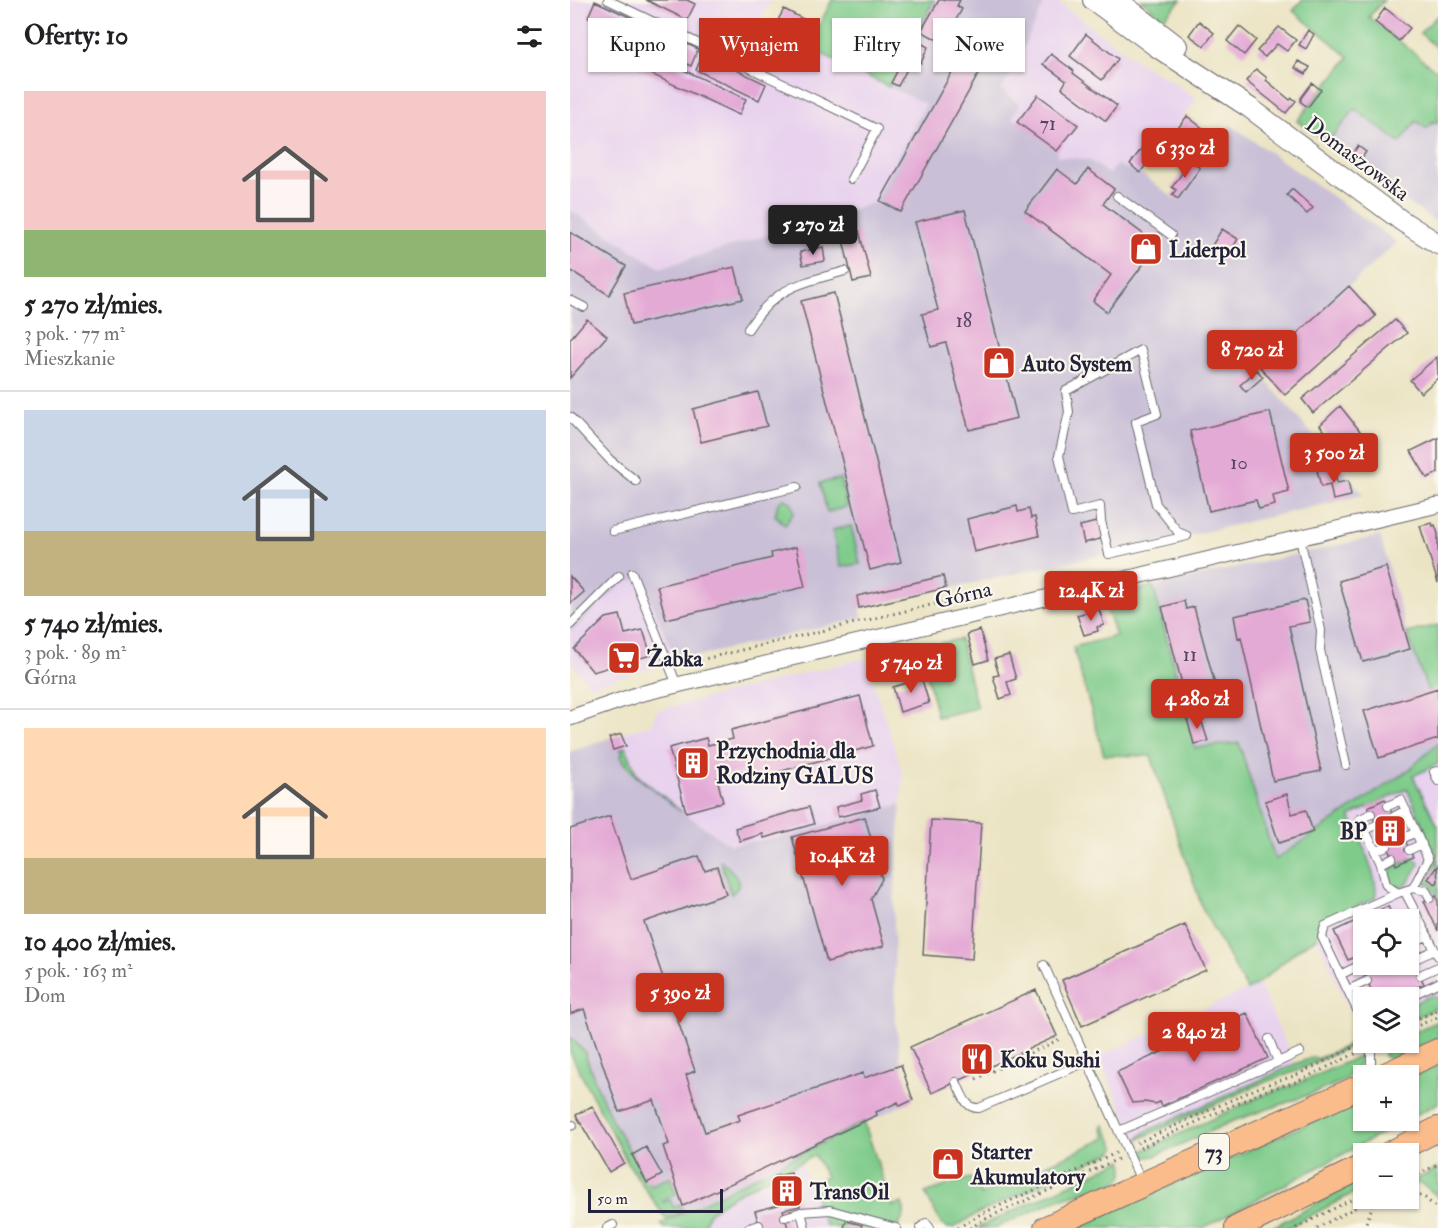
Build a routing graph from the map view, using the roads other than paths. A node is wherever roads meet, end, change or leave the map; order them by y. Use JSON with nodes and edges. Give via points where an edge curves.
{"nodes":[{"id":1,"x":608,"y":0,"type":"edge"},
{"id":2,"x":1093,"y":0,"type":"edge"},
{"id":3,"x":1117,"y":0,"type":"edge"},
{"id":4,"x":1250,"y":108,"type":"junction"},
{"id":5,"x":851,"y":179,"type":"dead end"},
{"id":6,"x":1117,"y":196,"type":"dead end"},
{"id":7,"x":1171,"y":235,"type":"dead end"},
{"id":8,"x":1438,"y":244,"type":"edge"},
{"id":9,"x":845,"y":271,"type":"dead end"},
{"id":10,"x":570,"y":300,"type":"edge"},
{"id":11,"x":584,"y":306,"type":"dead end"},
{"id":12,"x":748,"y":329,"type":"dead end"},
{"id":13,"x":1066,"y":392,"type":"joint"},
{"id":14,"x":570,"y":417,"type":"edge"},
{"id":15,"x":636,"y":481,"type":"dead end"},
{"id":16,"x":796,"y":487,"type":"dead end"},
{"id":17,"x":1438,"y":505,"type":"edge"},
{"id":18,"x":613,"y":531,"type":"dead end"},
{"id":19,"x":1300,"y":539,"type":"junction"},
{"id":20,"x":632,"y":573,"type":"dead end"},
{"id":21,"x":619,"y":576,"type":"dead end"},
{"id":22,"x":570,"y":624,"type":"edge"},
{"id":23,"x":677,"y":685,"type":"junction"},
{"id":24,"x":570,"y":718,"type":"edge"},
{"id":25,"x":1346,"y":765,"type":"dead end"},
{"id":26,"x":1438,"y":771,"type":"edge"},
{"id":27,"x":1438,"y":781,"type":"edge"},
{"id":28,"x":1388,"y":806,"type":"dead end"},
{"id":29,"x":1406,"y":810,"type":"junction"},
{"id":30,"x":1371,"y":814,"type":"dead end"},
{"id":31,"x":1393,"y":817,"type":"dead end"},
{"id":32,"x":1377,"y":825,"type":"dead end"},
{"id":33,"x":1365,"y":830,"type":"junction"},
{"id":34,"x":1416,"y":832,"type":"junction"},
{"id":35,"x":1404,"y":838,"type":"dead end"},
{"id":36,"x":1422,"y":844,"type":"junction"},
{"id":37,"x":1387,"y":846,"type":"dead end"},
{"id":38,"x":1409,"y":850,"type":"dead end"},
{"id":39,"x":1375,"y":851,"type":"junction"},
{"id":40,"x":1392,"y":858,"type":"dead end"},
{"id":41,"x":1380,"y":864,"type":"junction"},
{"id":42,"x":1413,"y":888,"type":"junction"},
{"id":43,"x":1401,"y":893,"type":"junction"},
{"id":44,"x":1430,"y":898,"type":"dead end"},
{"id":45,"x":1419,"y":944,"type":"edge"},
{"id":46,"x":1434,"y":945,"type":"edge"},
{"id":47,"x":1419,"y":956,"type":"edge"},
{"id":48,"x":1044,"y":965,"type":"dead end"},
{"id":49,"x":1438,"y":967,"type":"edge"},
{"id":50,"x":1353,"y":968,"type":"edge"},
{"id":51,"x":1340,"y":975,"type":"junction"},
{"id":52,"x":1420,"y":975,"type":"dead end"},
{"id":53,"x":1367,"y":981,"type":"dead end"},
{"id":54,"x":1438,"y":983,"type":"edge"},
{"id":55,"x":1348,"y":990,"type":"junction"},
{"id":56,"x":1419,"y":992,"type":"edge"},
{"id":57,"x":1353,"y":1002,"type":"edge"},
{"id":58,"x":1269,"y":1039,"type":"dead end"},
{"id":59,"x":1438,"y":1051,"type":"edge"},
{"id":60,"x":1300,"y":1052,"type":"dead end"},
{"id":61,"x":1088,"y":1061,"type":"junction"},
{"id":62,"x":1278,"y":1062,"type":"junction"},
{"id":63,"x":1407,"y":1065,"type":"edge"},
{"id":64,"x":956,"y":1082,"type":"dead end"},
{"id":65,"x":1353,"y":1089,"type":"edge"},
{"id":66,"x":1438,"y":1130,"type":"edge"},
{"id":67,"x":1119,"y":1131,"type":"junction"},
{"id":68,"x":1411,"y":1143,"type":"edge"},
{"id":69,"x":1353,"y":1171,"type":"edge"},
{"id":70,"x":1143,"y":1184,"type":"junction"},
{"id":71,"x":801,"y":1212,"type":"junction"},
{"id":72,"x":785,"y":1217,"type":"dead end"},
{"id":73,"x":759,"y":1225,"type":"dead end"},
{"id":74,"x":749,"y":1228,"type":"edge"},
{"id":75,"x":806,"y":1228,"type":"edge"},
{"id":76,"x":897,"y":1228,"type":"edge"},
{"id":77,"x":1046,"y":1228,"type":"edge"},
{"id":78,"x":1237,"y":1228,"type":"edge"}],
"edges":[{"from":1,"to":5,"type":"lane","via":[[877,129]]},
{"from":2,"to":4,"type":"street","name":"Domaszowska"},
{"from":3,"to":4,"type":"street","name":"Domaszowska","via":[[1228,86]]},
{"from":4,"to":8,"type":"street","name":"Domaszowska"},
{"from":6,"to":7,"type":"lane"},
{"from":9,"to":12,"type":"lane","via":[[783,291]]},
{"from":10,"to":11,"type":"lane"},
{"from":13,"to":13,"type":"lane","via":[[1141,350],[1157,414],[1136,422],[1150,485],[1156,504],[1179,533],[1187,536],[1109,554],[1100,506],[1072,513],[1059,456],[1069,412]]},
{"from":14,"to":15,"type":"lane","via":[[610,460]]},
{"from":16,"to":18,"type":"lane"},
{"from":17,"to":19,"type":"street","name":"Górna"},
{"from":19,"to":23,"type":"street","name":"Górna"},
{"from":19,"to":25,"type":"lane"},
{"from":20,"to":23,"type":"lane"},
{"from":21,"to":22,"type":"lane"},
{"from":23,"to":24,"type":"street","name":"Górna"},
{"from":26,"to":27,"type":"lane","via":[[1434,772]]},
{"from":28,"to":29,"type":"lane","via":[[1401,800]]},
{"from":29,"to":31,"type":"lane"},
{"from":29,"to":34,"type":"lane"},
{"from":30,"to":33,"type":"lane","via":[[1359,819]]},
{"from":32,"to":33,"type":"lane"},
{"from":33,"to":39,"type":"lane"},
{"from":34,"to":35,"type":"lane"},
{"from":34,"to":36,"type":"lane"},
{"from":36,"to":38,"type":"lane"},
{"from":36,"to":42,"type":"lane","via":[[1428,859]]},
{"from":37,"to":39,"type":"lane"},
{"from":39,"to":41,"type":"lane"},
{"from":40,"to":41,"type":"lane"},
{"from":41,"to":43,"type":"lane","via":[[1386,885]]},
{"from":42,"to":43,"type":"lane"},
{"from":42,"to":44,"type":"lane","via":[[1426,891]]},
{"from":43,"to":46,"type":"lane"},
{"from":43,"to":51,"type":"lane","via":[[1325,926],[1322,937]]},
{"from":45,"to":46,"type":"lane"},
{"from":46,"to":47,"type":"lane"},
{"from":48,"to":61,"type":"lane"},
{"from":49,"to":52,"type":"lane"},
{"from":50,"to":51,"type":"lane"},
{"from":51,"to":55,"type":"lane"},
{"from":53,"to":55,"type":"lane"},
{"from":54,"to":56,"type":"lane"},
{"from":55,"to":57,"type":"lane"},
{"from":58,"to":62,"type":"lane"},
{"from":59,"to":63,"type":"main road"},
{"from":60,"to":62,"type":"lane"},
{"from":61,"to":64,"type":"lane","via":[[979,1108],[967,1104]]},
{"from":61,"to":67,"type":"lane"},
{"from":62,"to":67,"type":"lane"},
{"from":65,"to":70,"type":"main road","number":"73"},
{"from":66,"to":68,"type":"main road"},
{"from":67,"to":70,"type":"lane"},
{"from":69,"to":78,"type":"main road"},
{"from":70,"to":77,"type":"main road","number":"73"},
{"from":71,"to":72,"type":"lane"},
{"from":71,"to":75,"type":"lane"},
{"from":71,"to":76,"type":"lane","via":[[830,1210]]},
{"from":73,"to":74,"type":"lane"}]}
